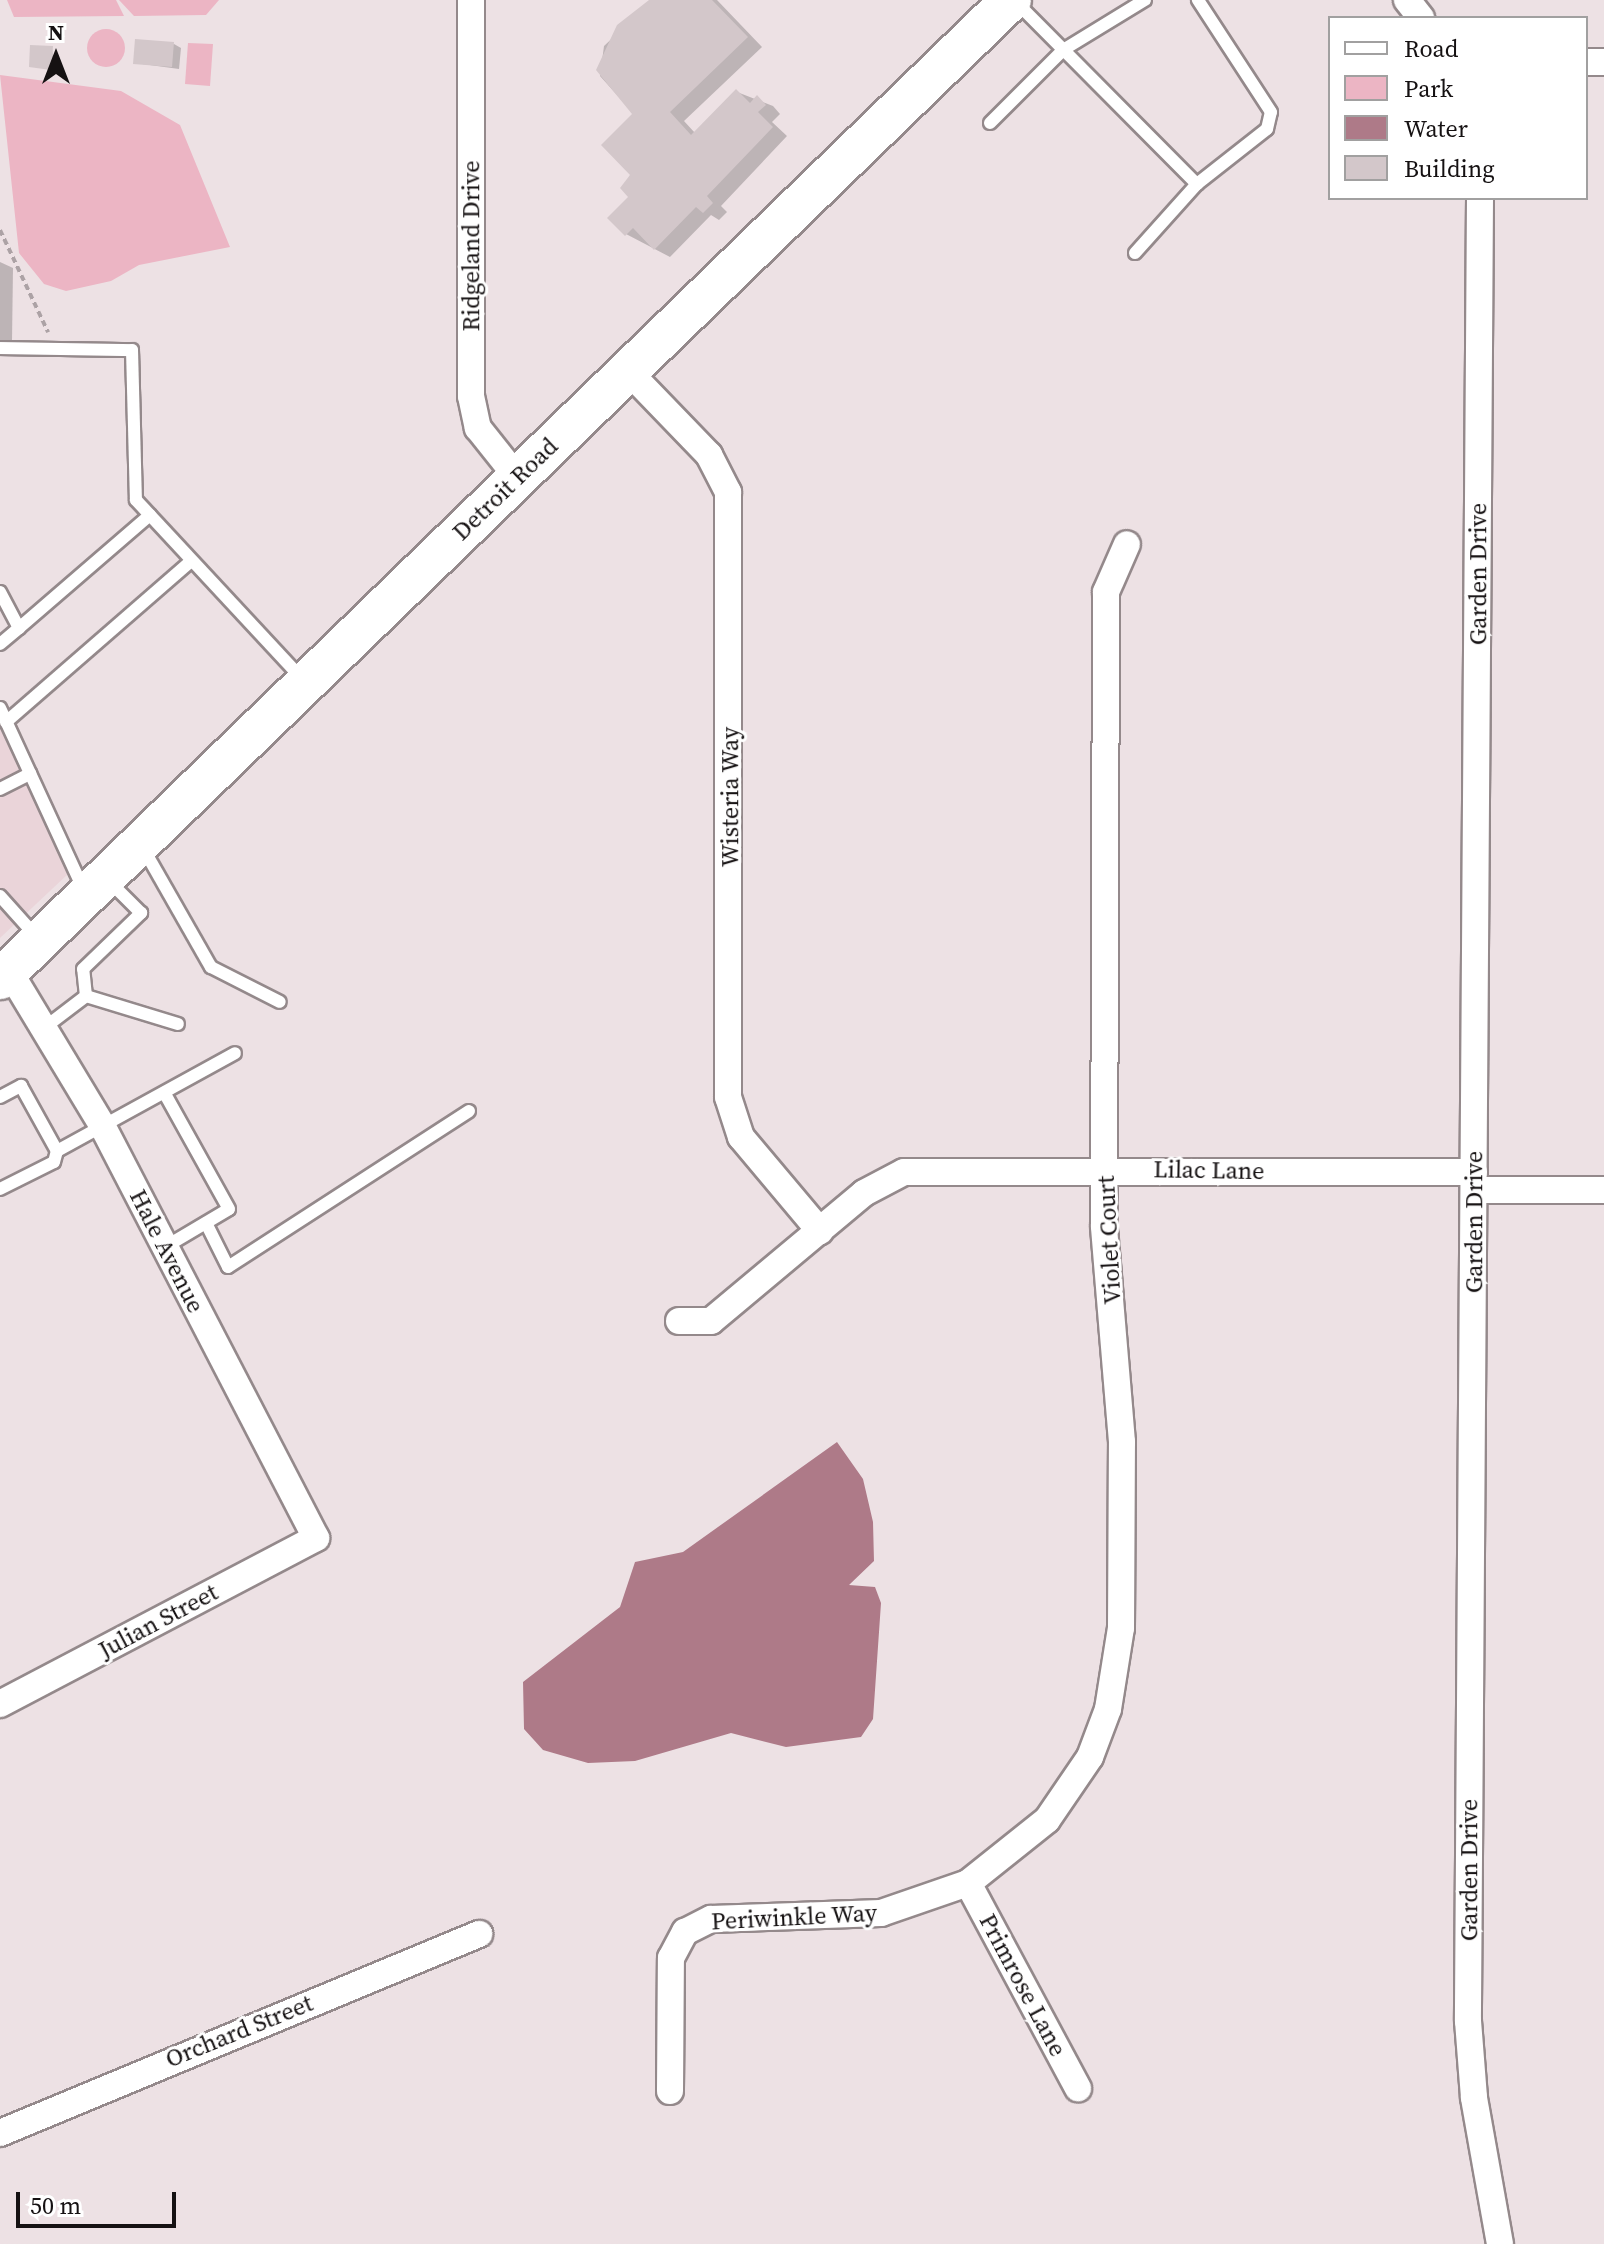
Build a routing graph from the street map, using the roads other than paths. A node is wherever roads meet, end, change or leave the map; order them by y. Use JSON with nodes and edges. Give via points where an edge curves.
{"nodes":[{"id":1,"x":471,"y":0,"type":"edge"},
{"id":2,"x":1012,"y":0,"type":"edge"},
{"id":3,"x":1145,"y":0,"type":"edge"},
{"id":4,"x":1198,"y":0,"type":"edge"},
{"id":5,"x":1407,"y":0,"type":"edge"},
{"id":6,"x":1419,"y":16,"type":"edge"},
{"id":7,"x":1063,"y":50,"type":"junction"},
{"id":8,"x":990,"y":123,"type":"dead end"},
{"id":9,"x":1197,"y":184,"type":"junction"},
{"id":10,"x":1480,"y":200,"type":"edge"},
{"id":11,"x":1135,"y":253,"type":"dead end"},
{"id":12,"x":0,"y":348,"type":"edge"},
{"id":13,"x":628,"y":371,"type":"junction"},
{"id":14,"x":517,"y":477,"type":"junction"},
{"id":15,"x":150,"y":515,"type":"junction"},
{"id":16,"x":1127,"y":544,"type":"dead end"},
{"id":17,"x":191,"y":561,"type":"junction"},
{"id":18,"x":0,"y":592,"type":"edge"},
{"id":19,"x":19,"y":628,"type":"junction"},
{"id":20,"x":0,"y":644,"type":"edge"},
{"id":21,"x":305,"y":682,"type":"junction"},
{"id":22,"x":0,"y":708,"type":"edge"},
{"id":23,"x":6,"y":722,"type":"junction"},
{"id":24,"x":30,"y":774,"type":"junction"},
{"id":25,"x":0,"y":789,"type":"edge"},
{"id":26,"x":140,"y":842,"type":"junction"},
{"id":27,"x":95,"y":885,"type":"junction"},
{"id":28,"x":0,"y":896,"type":"edge"},
{"id":29,"x":40,"y":940,"type":"junction"},
{"id":30,"x":3,"y":972,"type":"edge"},
{"id":31,"x":86,"y":996,"type":"junction"},
{"id":32,"x":280,"y":1002,"type":"dead end"},
{"id":33,"x":178,"y":1024,"type":"dead end"},
{"id":34,"x":44,"y":1028,"type":"junction"},
{"id":35,"x":235,"y":1053,"type":"dead end"},
{"id":36,"x":166,"y":1096,"type":"junction"},
{"id":37,"x":0,"y":1097,"type":"edge"},
{"id":38,"x":469,"y":1111,"type":"dead end"},
{"id":39,"x":102,"y":1125,"type":"junction"},
{"id":40,"x":57,"y":1151,"type":"junction"},
{"id":41,"x":1105,"y":1169,"type":"junction"},
{"id":42,"x":1474,"y":1181,"type":"junction"},
{"id":43,"x":0,"y":1189,"type":"edge"},
{"id":44,"x":1604,"y":1190,"type":"edge"},
{"id":45,"x":206,"y":1223,"type":"junction"},
{"id":46,"x":820,"y":1231,"type":"junction"},
{"id":47,"x":165,"y":1247,"type":"junction"},
{"id":48,"x":679,"y":1321,"type":"dead end"},
{"id":49,"x":316,"y":1538,"type":"joint"},
{"id":50,"x":0,"y":1704,"type":"edge"},
{"id":51,"x":968,"y":1883,"type":"junction"},
{"id":52,"x":479,"y":1934,"type":"dead end"},
{"id":53,"x":1078,"y":2088,"type":"dead end"},
{"id":54,"x":670,"y":2091,"type":"dead end"},
{"id":55,"x":0,"y":2133,"type":"edge"},
{"id":56,"x":1500,"y":2244,"type":"edge"}],
"edges":[{"from":1,"to":14,"type":"street","name":"Ridgeland Drive","via":[[471,396],[478,428]]},
{"from":2,"to":7,"type":"lane"},
{"from":2,"to":13,"type":"main road","name":"Detroit Road"},
{"from":3,"to":7,"type":"lane"},
{"from":4,"to":9,"type":"lane","via":[[1271,112],[1267,129]]},
{"from":5,"to":6,"type":"street"},
{"from":7,"to":8,"type":"lane"},
{"from":7,"to":9,"type":"lane"},
{"from":9,"to":11,"type":"lane"},
{"from":10,"to":42,"type":"street","name":"Garden Drive"},
{"from":12,"to":15,"type":"lane","via":[[132,350],[136,500]]},
{"from":13,"to":14,"type":"main road","name":"Detroit Road"},
{"from":13,"to":46,"type":"street","name":"Wisteria Way","via":[[709,455],[728,492],[728,1097],[741,1137]]},
{"from":14,"to":21,"type":"main road","name":"Detroit Road"},
{"from":15,"to":17,"type":"lane"},
{"from":15,"to":19,"type":"lane"},
{"from":16,"to":41,"type":"street","name":"Violet Court","via":[[1106,592]]},
{"from":17,"to":21,"type":"lane"},
{"from":17,"to":23,"type":"lane"},
{"from":18,"to":19,"type":"lane"},
{"from":19,"to":20,"type":"lane"},
{"from":21,"to":26,"type":"main road","name":"Detroit Road"},
{"from":22,"to":23,"type":"lane"},
{"from":23,"to":24,"type":"lane"},
{"from":24,"to":25,"type":"lane"},
{"from":24,"to":27,"type":"lane"},
{"from":26,"to":27,"type":"main road","name":"Detroit Road"},
{"from":26,"to":32,"type":"lane","via":[[211,967]]},
{"from":27,"to":29,"type":"main road","name":"Detroit Road"},
{"from":27,"to":31,"type":"lane","via":[[141,913],[83,969]]},
{"from":28,"to":29,"type":"lane"},
{"from":29,"to":30,"type":"main road","name":"Detroit Road"},
{"from":30,"to":34,"type":"street","name":"Hale Avenue"},
{"from":31,"to":33,"type":"lane"},
{"from":31,"to":34,"type":"lane"},
{"from":34,"to":39,"type":"street","name":"Hale Avenue"},
{"from":35,"to":36,"type":"lane"},
{"from":36,"to":39,"type":"lane"},
{"from":36,"to":45,"type":"lane","via":[[229,1209]]},
{"from":37,"to":40,"type":"lane","via":[[21,1086]]},
{"from":38,"to":45,"type":"lane","via":[[228,1267]]},
{"from":39,"to":40,"type":"lane"},
{"from":39,"to":47,"type":"street","name":"Hale Avenue"},
{"from":40,"to":43,"type":"lane","via":[[54,1162]]},
{"from":41,"to":42,"type":"street","name":"Lilac Lane"},
{"from":41,"to":46,"type":"street","name":"Lilac Lane","via":[[904,1172],[880,1181]]},
{"from":41,"to":51,"type":"street","name":"Violet Court","via":[[1122,1442],[1115,1685],[1095,1745],[1063,1800],[1029,1838]]},
{"from":42,"to":44,"type":"street","name":"Lilac Lane"},
{"from":42,"to":56,"type":"street","name":"Garden Drive","via":[[1468,2021],[1474,2098]]},
{"from":45,"to":47,"type":"lane"},
{"from":46,"to":48,"type":"street","name":"Lilac Lane","via":[[711,1321]]},
{"from":47,"to":49,"type":"street","name":"Hale Avenue"},
{"from":49,"to":50,"type":"street","name":"Julian Street"},
{"from":51,"to":53,"type":"street","name":"Primrose Lane"},
{"from":51,"to":54,"type":"street","name":"Periwinkle Way","via":[[881,1913],[699,1923],[671,1958]]},
{"from":52,"to":55,"type":"street","name":"Orchard Street"}]}
